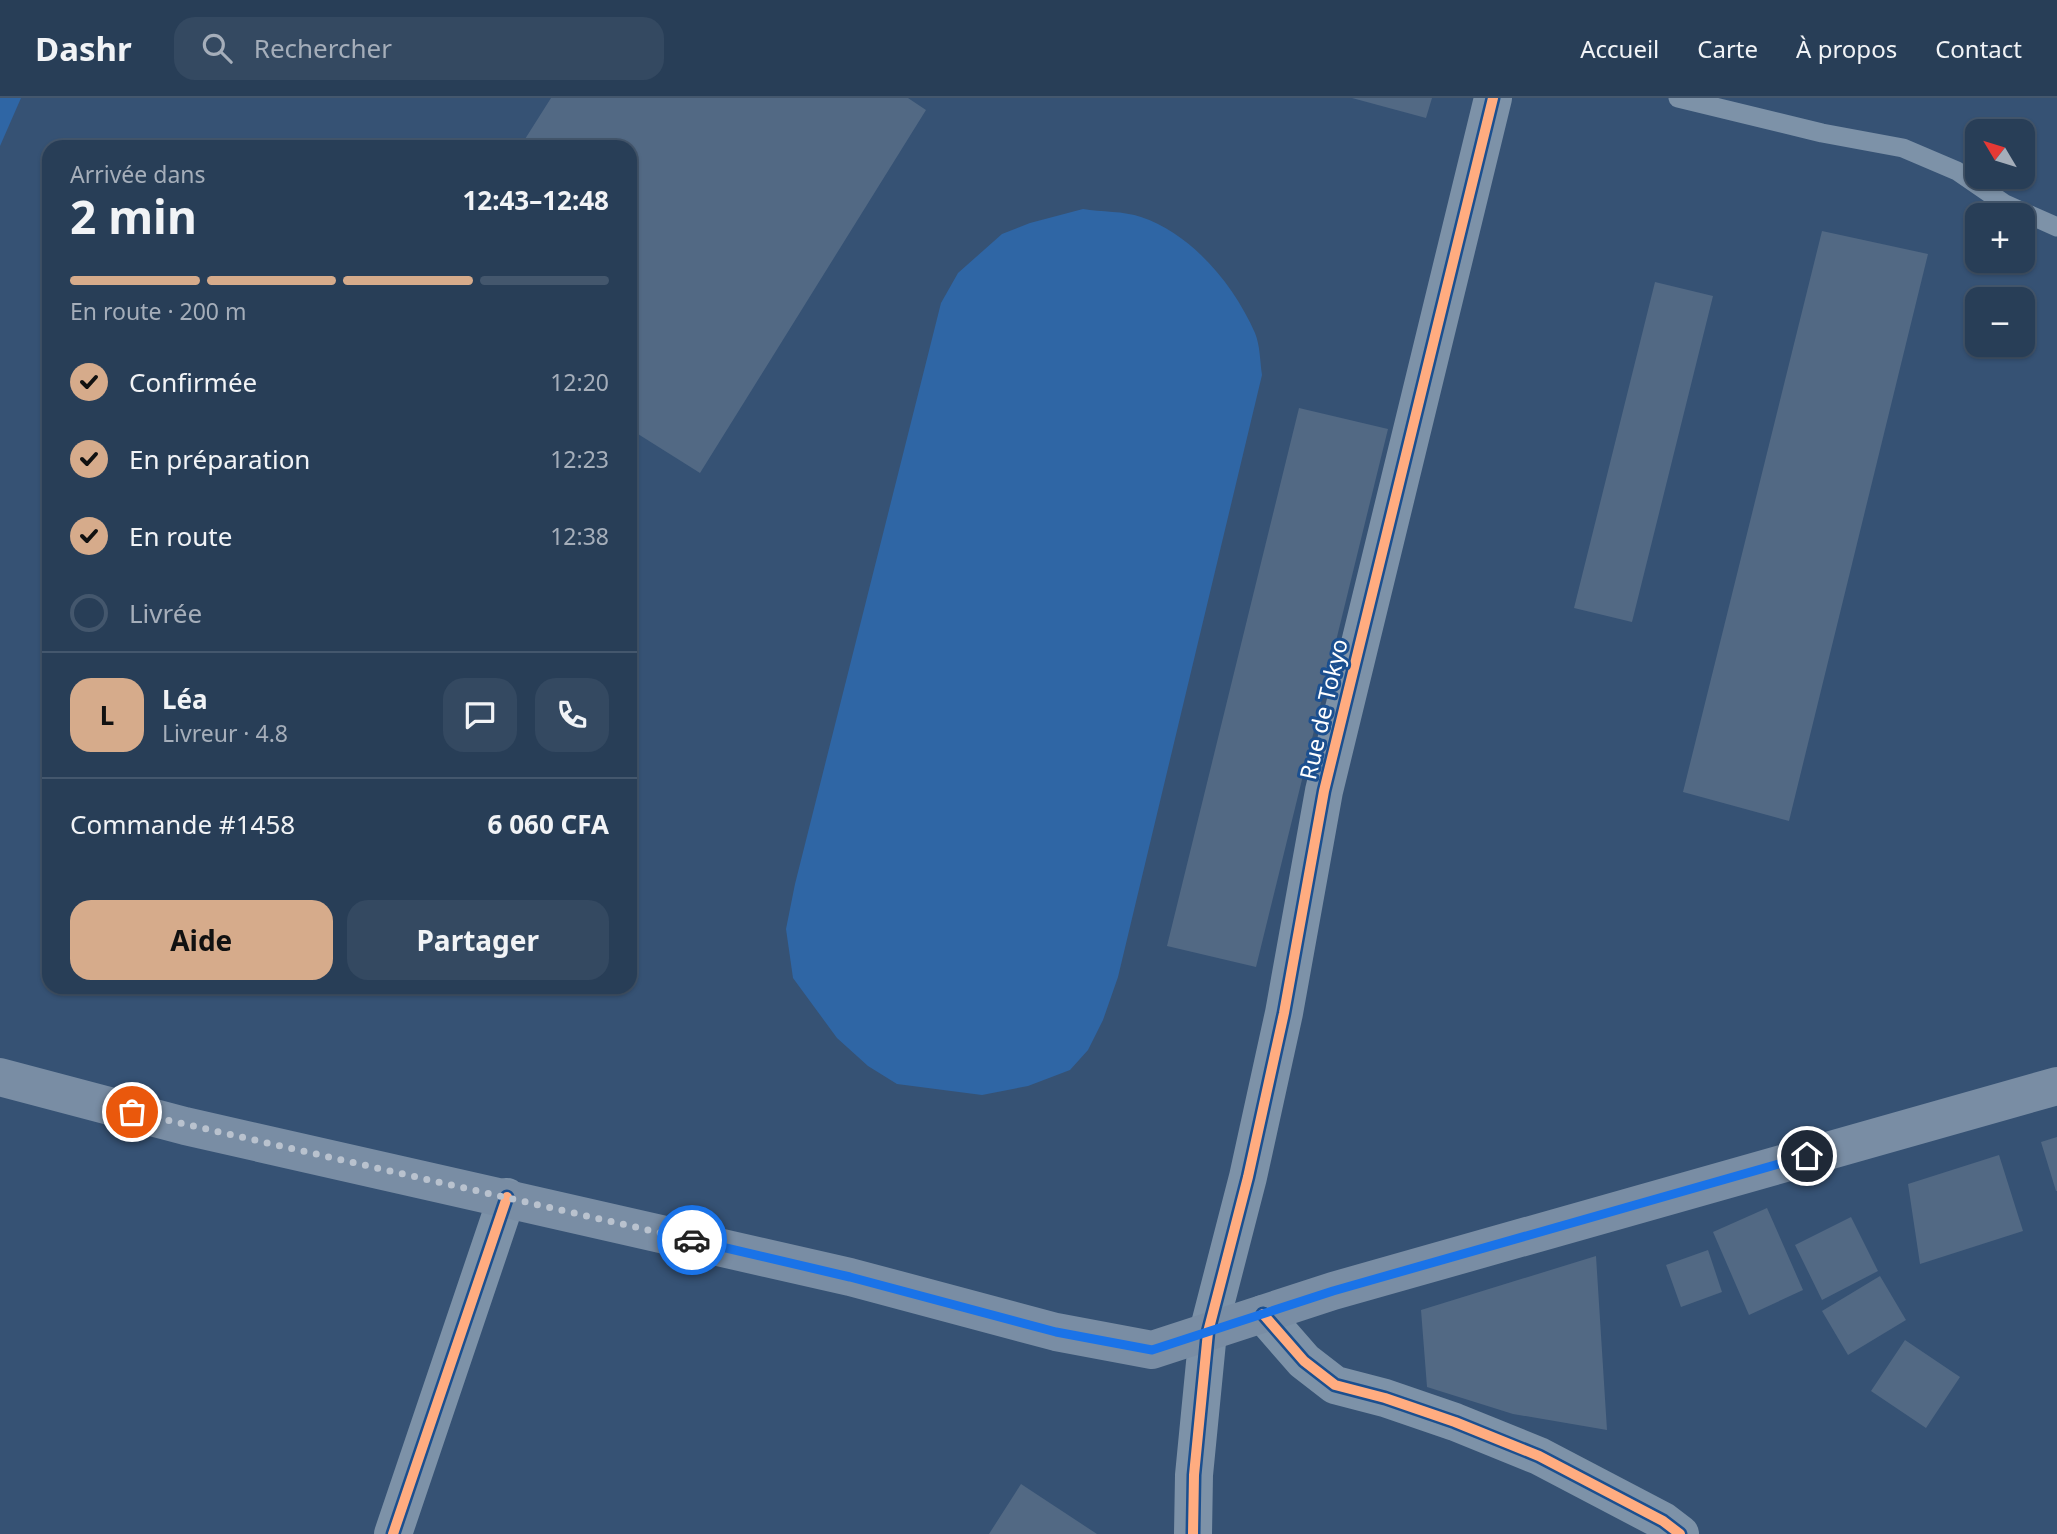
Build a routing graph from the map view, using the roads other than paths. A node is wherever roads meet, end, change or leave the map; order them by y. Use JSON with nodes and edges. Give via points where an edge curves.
{"nodes":[{"id":1,"x":1493,"y":98,"type":"edge"},
{"id":2,"x":1678,"y":98,"type":"edge"},
{"id":3,"x":2057,"y":226,"type":"edge"},
{"id":4,"x":0,"y":1077,"type":"edge"},
{"id":5,"x":2057,"y":1086,"type":"edge"},
{"id":6,"x":507,"y":1197,"type":"junction"},
{"id":7,"x":1262,"y":1314,"type":"junction"},
{"id":8,"x":1208,"y":1332,"type":"junction"},
{"id":9,"x":1192,"y":1533,"type":"edge"},
{"id":10,"x":393,"y":1534,"type":"edge"},
{"id":11,"x":1680,"y":1534,"type":"edge"}],
"edges":[{"from":1,"to":8,"type":"street","name":"Rue de Tokyo","via":[[1327,778],[1284,1013]]},
{"from":2,"to":3,"type":"lane","via":[[1903,148],[1957,171],[2005,204]]},
{"from":4,"to":6,"type":"main road","via":[[185,1126]]},
{"from":5,"to":7,"type":"main road"},
{"from":6,"to":8,"type":"main road","via":[[850,1277],[1056,1332],[1152,1350]]},
{"from":6,"to":10,"type":"street"},
{"from":7,"to":8,"type":"main road"},
{"from":7,"to":11,"type":"street","via":[[1304,1361],[1335,1385],[1455,1422],[1539,1456]]},
{"from":8,"to":9,"type":"street","name":"Rue de Tokyo"}]}
